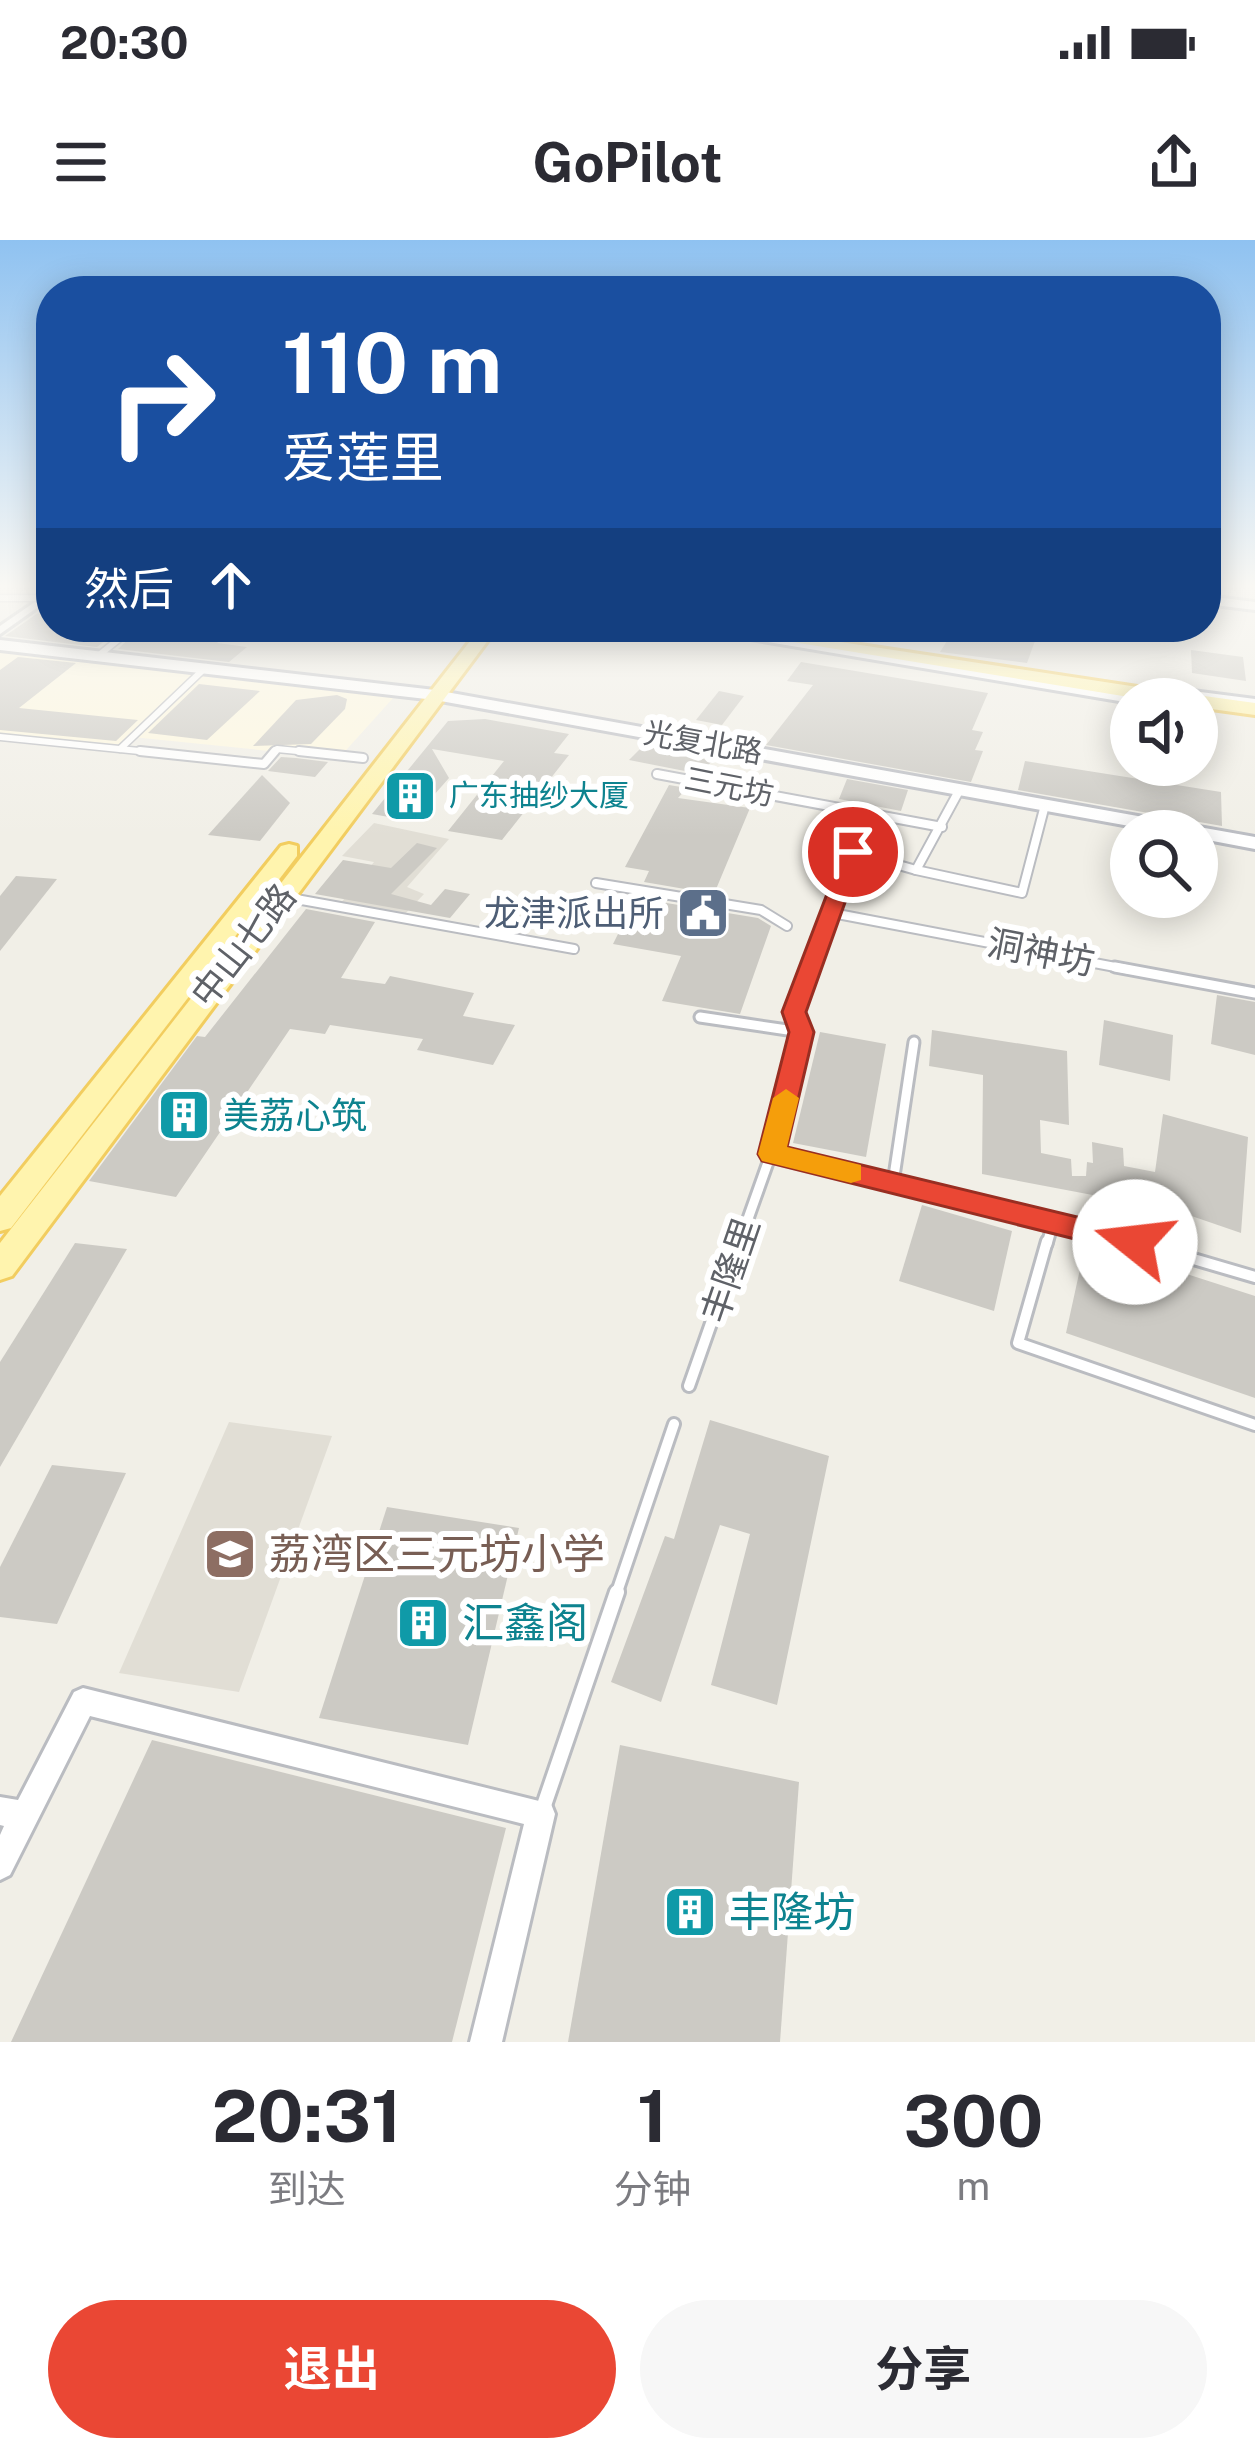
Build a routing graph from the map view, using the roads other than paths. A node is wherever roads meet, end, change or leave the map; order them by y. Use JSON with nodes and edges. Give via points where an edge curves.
{"nodes":[{"id":1,"x":206,"y":668,"type":"joint"},
{"id":2,"x":443,"y":668,"type":"edge"},
{"id":3,"x":451,"y":668,"type":"edge"},
{"id":4,"x":944,"y":668,"type":"edge"},
{"id":5,"x":981,"y":668,"type":"edge"},
{"id":6,"x":981,"y":668,"type":"edge"},
{"id":7,"x":1110,"y":688,"type":"edge"},
{"id":8,"x":426,"y":694,"type":"junction"},
{"id":9,"x":1110,"y":695,"type":"edge"},
{"id":10,"x":1218,"y":706,"type":"edge"},
{"id":11,"x":1255,"y":709,"type":"edge"},
{"id":12,"x":0,"y":737,"type":"edge"},
{"id":13,"x":120,"y":749,"type":"junction"},
{"id":14,"x":363,"y":758,"type":"junction"},
{"id":15,"x":657,"y":774,"type":"dead end"},
{"id":16,"x":960,"y":790,"type":"junction"},
{"id":17,"x":1045,"y":805,"type":"junction"},
{"id":18,"x":870,"y":814,"type":"junction"},
{"id":19,"x":1110,"y":817,"type":"edge"},
{"id":20,"x":942,"y":827,"type":"junction"},
{"id":21,"x":1218,"y":836,"type":"edge"},
{"id":22,"x":1255,"y":843,"type":"edge"},
{"id":23,"x":853,"y":852,"type":"junction"},
{"id":24,"x":916,"y":870,"type":"junction"},
{"id":25,"x":596,"y":883,"type":"dead end"},
{"id":26,"x":280,"y":896,"type":"junction"},
{"id":27,"x":826,"y":912,"type":"junction"},
{"id":28,"x":787,"y":926,"type":"dead end"},
{"id":29,"x":574,"y":950,"type":"dead end"},
{"id":30,"x":1255,"y":993,"type":"edge"},
{"id":31,"x":700,"y":1017,"type":"dead end"},
{"id":32,"x":802,"y":1032,"type":"junction"},
{"id":33,"x":914,"y":1042,"type":"dead end"},
{"id":34,"x":772,"y":1154,"type":"junction"},
{"id":35,"x":893,"y":1183,"type":"junction"},
{"id":36,"x":0,"y":1219,"type":"edge"},
{"id":37,"x":1054,"y":1219,"type":"junction"},
{"id":38,"x":0,"y":1267,"type":"edge"},
{"id":39,"x":1255,"y":1277,"type":"edge"},
{"id":40,"x":689,"y":1386,"type":"dead end"},
{"id":41,"x":674,"y":1424,"type":"dead end"},
{"id":42,"x":1255,"y":1425,"type":"edge"},
{"id":43,"x":12,"y":1814,"type":"edge"},
{"id":44,"x":541,"y":1814,"type":"junction"},
{"id":45,"x":0,"y":1865,"type":"edge"},
{"id":46,"x":486,"y":2042,"type":"edge"}],
"edges":[{"from":1,"to":8,"type":"street","name":"光复北路"},
{"from":1,"to":13,"type":"lane"},
{"from":2,"to":8,"type":"main road","name":"中山七路"},
{"from":3,"to":8,"type":"main road","name":"中山七路"},
{"from":4,"to":9,"type":"street"},
{"from":5,"to":7,"type":"main road"},
{"from":6,"to":11,"type":"street"},
{"from":8,"to":14,"type":"main road","name":"中山七路"},
{"from":8,"to":16,"type":"street","name":"光复北路"},
{"from":8,"to":26,"type":"main road","name":"中山七路"},
{"from":10,"to":11,"type":"main road"},
{"from":12,"to":13,"type":"lane"},
{"from":13,"to":14,"type":"lane","via":[[263,764],[277,749]]},
{"from":14,"to":36,"type":"main road","name":"中山七路"},
{"from":15,"to":18,"type":"lane","name":"三元坊"},
{"from":16,"to":17,"type":"street","name":"光复北路"},
{"from":16,"to":20,"type":"lane"},
{"from":17,"to":19,"type":"street","name":"光复北路"},
{"from":17,"to":24,"type":"lane","via":[[1022,893]]},
{"from":18,"to":20,"type":"lane","name":"三元坊"},
{"from":18,"to":23,"type":"lane","name":"丰隆里"},
{"from":20,"to":24,"type":"lane"},
{"from":21,"to":22,"type":"street","name":"光复北路"},
{"from":23,"to":24,"type":"lane"},
{"from":23,"to":27,"type":"lane","name":"丰隆里"},
{"from":25,"to":28,"type":"lane","via":[[761,910]]},
{"from":26,"to":29,"type":"lane"},
{"from":26,"to":38,"type":"main road","name":"中山七路"},
{"from":27,"to":30,"type":"lane","name":"洞神坊"},
{"from":27,"to":32,"type":"lane","name":"丰隆里","via":[[794,1012]]},
{"from":31,"to":32,"type":"lane"},
{"from":32,"to":34,"type":"lane","name":"丰隆里"},
{"from":33,"to":35,"type":"lane"},
{"from":34,"to":35,"type":"lane"},
{"from":34,"to":40,"type":"lane","name":"丰隆里"},
{"from":35,"to":37,"type":"lane"},
{"from":37,"to":39,"type":"lane"},
{"from":37,"to":42,"type":"lane","via":[[1018,1343]]},
{"from":41,"to":44,"type":"lane"},
{"from":43,"to":44,"type":"street","via":[[83,1701]]},
{"from":43,"to":45,"type":"street"},
{"from":44,"to":46,"type":"street"}]}
